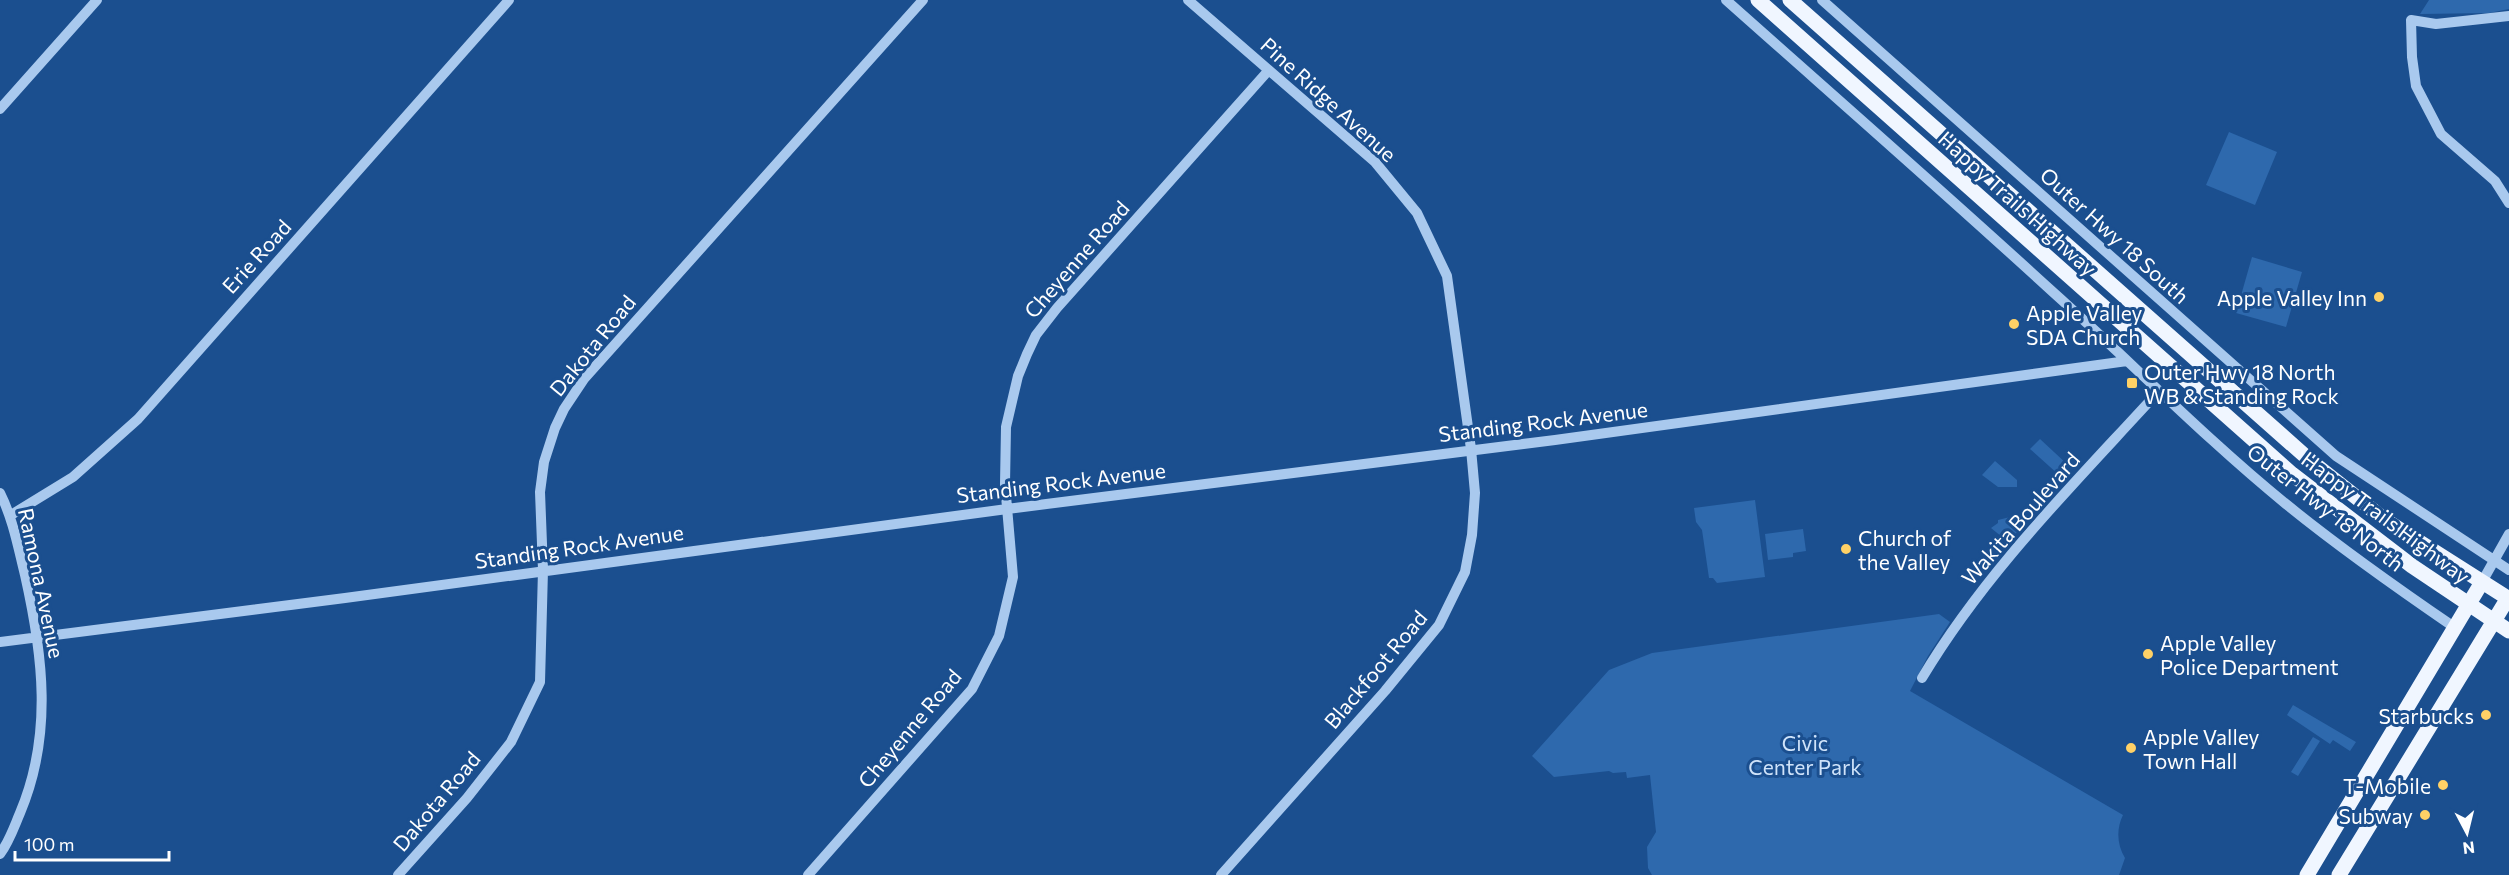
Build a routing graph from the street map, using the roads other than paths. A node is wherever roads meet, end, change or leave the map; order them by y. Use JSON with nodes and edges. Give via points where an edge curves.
{"nodes":[{"id":1,"x":97,"y":0,"type":"edge"},
{"id":2,"x":509,"y":0,"type":"edge"},
{"id":3,"x":923,"y":0,"type":"edge"},
{"id":4,"x":1188,"y":0,"type":"edge"},
{"id":5,"x":1726,"y":0,"type":"edge"},
{"id":6,"x":1758,"y":0,"type":"edge"},
{"id":7,"x":1790,"y":0,"type":"edge"},
{"id":8,"x":1822,"y":0,"type":"edge"},
{"id":9,"x":2509,"y":16,"type":"edge"},
{"id":10,"x":1268,"y":71,"type":"junction"},
{"id":11,"x":0,"y":109,"type":"edge"},
{"id":12,"x":2509,"y":203,"type":"edge"},
{"id":13,"x":2127,"y":361,"type":"junction"},
{"id":14,"x":2158,"y":392,"type":"junction"},
{"id":15,"x":1472,"y":449,"type":"junction"},
{"id":16,"x":0,"y":493,"type":"edge"},
{"id":17,"x":1007,"y":508,"type":"junction"},
{"id":18,"x":11,"y":515,"type":"junction"},
{"id":19,"x":2509,"y":534,"type":"edge"},
{"id":20,"x":2494,"y":561,"type":"junction"},
{"id":21,"x":543,"y":570,"type":"junction"},
{"id":22,"x":2509,"y":570,"type":"edge"},
{"id":23,"x":2482,"y":582,"type":"junction"},
{"id":24,"x":2509,"y":598,"type":"edge"},
{"id":25,"x":2468,"y":603,"type":"junction"},
{"id":26,"x":2494,"y":621,"type":"junction"},
{"id":27,"x":2454,"y":627,"type":"junction"},
{"id":28,"x":2509,"y":632,"type":"edge"},
{"id":29,"x":38,"y":637,"type":"junction"},
{"id":30,"x":0,"y":642,"type":"edge"},
{"id":31,"x":1922,"y":678,"type":"dead end"},
{"id":32,"x":0,"y":854,"type":"edge"},
{"id":33,"x":398,"y":875,"type":"edge"},
{"id":34,"x":808,"y":875,"type":"edge"},
{"id":35,"x":1221,"y":875,"type":"edge"},
{"id":36,"x":2307,"y":875,"type":"edge"},
{"id":37,"x":2339,"y":875,"type":"edge"}],
"edges":[{"from":1,"to":11,"type":"street"},
{"from":2,"to":18,"type":"street","name":"Erie Road","via":[[138,419],[73,477]]},
{"from":3,"to":21,"type":"street","name":"Dakota Road","via":[[584,379],[555,428],[544,462]]},
{"from":4,"to":10,"type":"street","name":"Pine Ridge Avenue"},
{"from":5,"to":13,"type":"street","name":"Outer Hwy 18 North"},
{"from":6,"to":25,"type":"main road","name":"Happy Trails Highway","via":[[2292,474],[2412,566]]},
{"from":7,"to":23,"type":"main road","name":"Happy Trails Highway","via":[[2313,464],[2385,520]]},
{"from":8,"to":20,"type":"street","name":"Outer Hwy 18 South","via":[[2336,456]]},
{"from":9,"to":12,"type":"street","via":[[2436,24],[2411,20],[2410,34],[2416,86],[2441,134],[2495,181]]},
{"from":10,"to":15,"type":"street","name":"Pine Ridge Avenue","via":[[1375,162],[1417,213],[1447,276]]},
{"from":10,"to":17,"type":"street","name":"Cheyenne Road","via":[[1036,335],[1018,376],[1006,428]]},
{"from":13,"to":14,"type":"street","name":"Outer Hwy 18 North"},
{"from":13,"to":15,"type":"street","name":"Standing Rock Avenue"},
{"from":14,"to":27,"type":"street","name":"Outer Hwy 18 North","via":[[2286,504],[2361,563]]},
{"from":14,"to":31,"type":"street","name":"Wakita Boulevard","via":[[2020,543],[1949,632]]},
{"from":15,"to":17,"type":"street","name":"Standing Rock Avenue"},
{"from":15,"to":35,"type":"street","name":"Blackfoot Road","via":[[1472,535],[1465,572],[1439,626]]},
{"from":16,"to":18,"type":"street","name":"Ramona Avenue"},
{"from":17,"to":21,"type":"street","name":"Standing Rock Avenue"},
{"from":17,"to":34,"type":"street","name":"Cheyenne Road","via":[[1013,577],[999,636],[972,689]]},
{"from":18,"to":29,"type":"street","name":"Ramona Avenue"},
{"from":19,"to":20,"type":"street"},
{"from":20,"to":22,"type":"street","name":"Outer Hwy 18 South"},
{"from":20,"to":23,"type":"street"},
{"from":21,"to":29,"type":"street","name":"Standing Rock Avenue"},
{"from":21,"to":33,"type":"street","name":"Dakota Road","via":[[540,682],[511,742]]},
{"from":23,"to":24,"type":"main road","name":"Happy Trails Highway"},
{"from":23,"to":25,"type":"main road"},
{"from":24,"to":26,"type":"main road"},
{"from":25,"to":26,"type":"main road","name":"Happy Trails Highway"},
{"from":25,"to":27,"type":"main road"},
{"from":26,"to":28,"type":"main road","name":"Happy Trails Highway"},
{"from":26,"to":37,"type":"main road"},
{"from":27,"to":36,"type":"main road"},
{"from":29,"to":30,"type":"street","name":"Standing Rock Avenue"},
{"from":29,"to":32,"type":"street","name":"Ramona Avenue","via":[[43,681],[39,747],[28,794]]}]}
